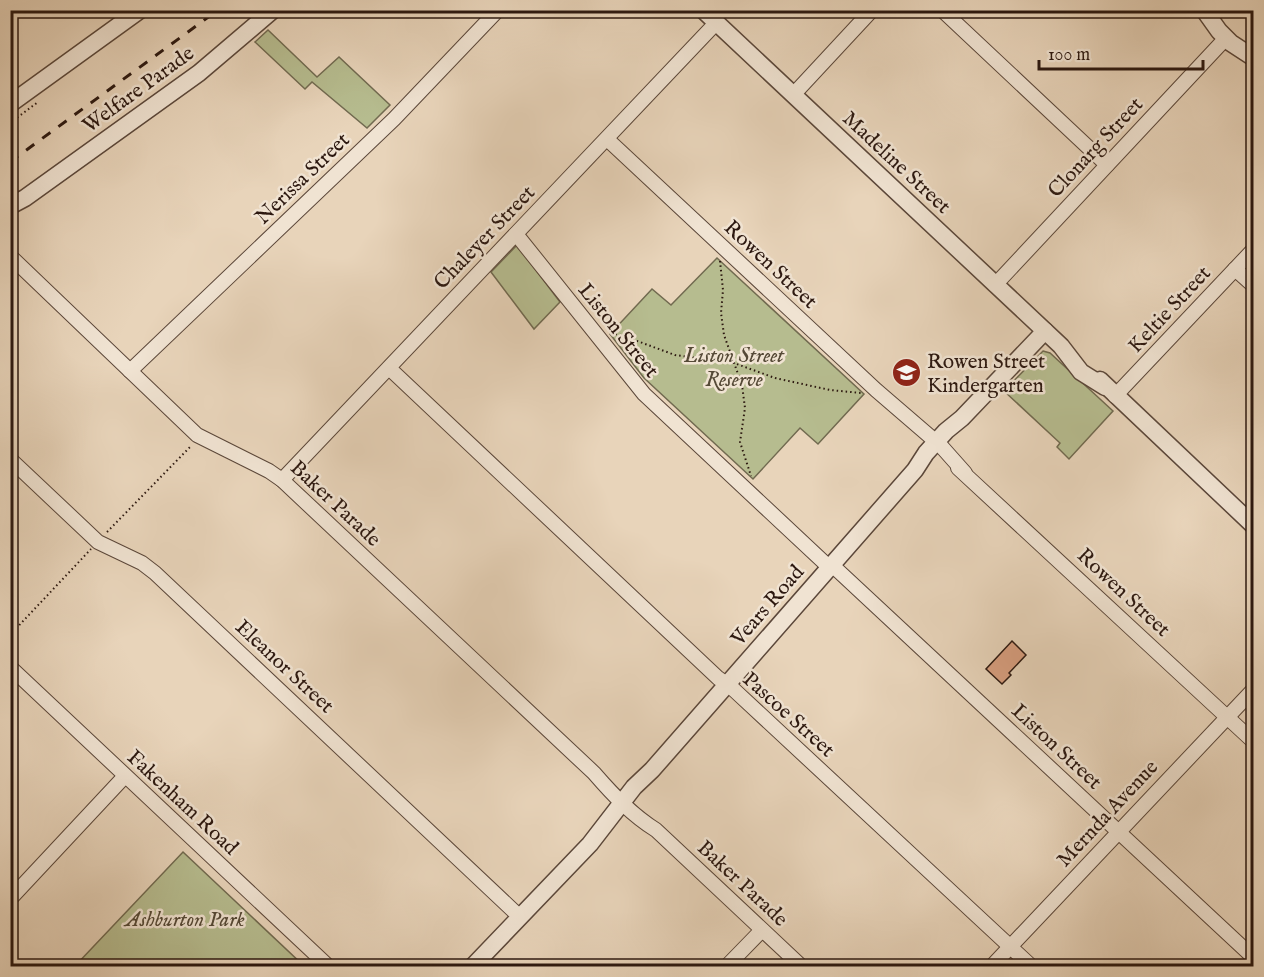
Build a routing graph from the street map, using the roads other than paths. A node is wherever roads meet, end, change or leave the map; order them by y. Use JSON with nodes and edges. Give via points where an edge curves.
{"nodes":[{"id":1,"x":140,"y":10,"type":"edge"},
{"id":2,"x":273,"y":10,"type":"edge"},
{"id":3,"x":498,"y":10,"type":"edge"},
{"id":4,"x":703,"y":10,"type":"edge"},
{"id":5,"x":872,"y":10,"type":"edge"},
{"id":6,"x":942,"y":10,"type":"edge"},
{"id":7,"x":1206,"y":10,"type":"edge"},
{"id":8,"x":717,"y":23,"type":"junction"},
{"id":9,"x":1229,"y":35,"type":"junction"},
{"id":10,"x":1252,"y":51,"type":"edge"},
{"id":11,"x":793,"y":95,"type":"junction"},
{"id":12,"x":10,"y":104,"type":"edge"},
{"id":13,"x":607,"y":139,"type":"junction"},
{"id":14,"x":1107,"y":165,"type":"junction"},
{"id":15,"x":18,"y":202,"type":"edge"},
{"id":16,"x":10,"y":213,"type":"edge"},
{"id":17,"x":516,"y":234,"type":"junction"},
{"id":18,"x":1254,"y":249,"type":"edge"},
{"id":19,"x":10,"y":256,"type":"edge"},
{"id":20,"x":1235,"y":269,"type":"junction"},
{"id":21,"x":995,"y":285,"type":"junction"},
{"id":22,"x":1254,"y":286,"type":"edge"},
{"id":23,"x":1045,"y":331,"type":"junction"},
{"id":24,"x":389,"y":368,"type":"junction"},
{"id":25,"x":130,"y":370,"type":"junction"},
{"id":26,"x":1110,"y":392,"type":"junction"},
{"id":27,"x":936,"y":446,"type":"junction"},
{"id":28,"x":10,"y":459,"type":"edge"},
{"id":29,"x":282,"y":480,"type":"junction"},
{"id":30,"x":1254,"y":526,"type":"edge"},
{"id":31,"x":831,"y":566,"type":"junction"},
{"id":32,"x":10,"y":667,"type":"edge"},
{"id":33,"x":727,"y":685,"type":"junction"},
{"id":34,"x":1254,"y":689,"type":"edge"},
{"id":35,"x":1227,"y":717,"type":"junction"},
{"id":36,"x":1254,"y":742,"type":"edge"},
{"id":37,"x":125,"y":776,"type":"junction"},
{"id":38,"x":626,"y":803,"type":"junction"},
{"id":39,"x":1119,"y":832,"type":"junction"},
{"id":40,"x":10,"y":899,"type":"edge"},
{"id":41,"x":520,"y":917,"type":"junction"},
{"id":42,"x":762,"y":930,"type":"junction"},
{"id":43,"x":1010,"y":947,"type":"junction"},
{"id":44,"x":1254,"y":958,"type":"edge"},
{"id":45,"x":328,"y":966,"type":"edge"},
{"id":46,"x":473,"y":966,"type":"edge"},
{"id":47,"x":727,"y":966,"type":"edge"},
{"id":48,"x":801,"y":966,"type":"edge"},
{"id":49,"x":992,"y":966,"type":"edge"},
{"id":50,"x":1031,"y":966,"type":"edge"}],
"edges":[{"from":1,"to":12,"type":"street"},
{"from":2,"to":15,"type":"street","name":"Welfare Parade","via":[[199,73]]},
{"from":3,"to":25,"type":"street","name":"Nerissa Street","via":[[394,119]]},
{"from":4,"to":8,"type":"street","name":"Madeline Street"},
{"from":5,"to":11,"type":"street"},
{"from":6,"to":14,"type":"street"},
{"from":7,"to":9,"type":"street"},
{"from":8,"to":11,"type":"street","name":"Madeline Street"},
{"from":8,"to":13,"type":"street","name":"Chaleyer Street"},
{"from":9,"to":10,"type":"street"},
{"from":9,"to":14,"type":"street","name":"Clonarg Street"},
{"from":11,"to":21,"type":"street","name":"Madeline Street"},
{"from":13,"to":17,"type":"street","name":"Chaleyer Street"},
{"from":13,"to":27,"type":"street","name":"Rowen Street"},
{"from":14,"to":21,"type":"street","name":"Clonarg Street"},
{"from":15,"to":16,"type":"street","name":"Welfare Parade"},
{"from":17,"to":24,"type":"street","name":"Chaleyer Street"},
{"from":17,"to":31,"type":"street","name":"Liston Street","via":[[639,389]]},
{"from":18,"to":20,"type":"street","name":"Keltie Street"},
{"from":19,"to":25,"type":"street","name":"Baker Parade"},
{"from":20,"to":22,"type":"street"},
{"from":20,"to":26,"type":"street","name":"Keltie Street"},
{"from":21,"to":23,"type":"street","name":"Madeline Street"},
{"from":23,"to":26,"type":"street","name":"Madeline Street","via":[[1082,359]]},
{"from":23,"to":27,"type":"street","name":"Vears Road"},
{"from":24,"to":29,"type":"street","name":"Chaleyer Street"},
{"from":24,"to":33,"type":"street","name":"Pascoe Street"},
{"from":25,"to":29,"type":"street","name":"Baker Parade","via":[[201,438]]},
{"from":26,"to":30,"type":"street","name":"Madeline Street"},
{"from":27,"to":31,"type":"street","name":"Vears Road"},
{"from":27,"to":35,"type":"street","name":"Rowen Street"},
{"from":28,"to":41,"type":"street","name":"Eleanor Street","via":[[98,542],[152,569]]},
{"from":29,"to":38,"type":"street","name":"Baker Parade"},
{"from":31,"to":33,"type":"street","name":"Vears Road"},
{"from":31,"to":39,"type":"street","name":"Liston Street"},
{"from":32,"to":37,"type":"street","name":"Fakenham Road"},
{"from":33,"to":38,"type":"street","name":"Vears Road","via":[[640,779]]},
{"from":33,"to":43,"type":"street","name":"Pascoe Street"},
{"from":34,"to":35,"type":"street","name":"Mernda Avenue"},
{"from":35,"to":36,"type":"street","name":"Rowen Street"},
{"from":35,"to":39,"type":"street","name":"Mernda Avenue"},
{"from":37,"to":40,"type":"street"},
{"from":37,"to":45,"type":"street","name":"Fakenham Road"},
{"from":38,"to":41,"type":"street","name":"Vears Road"},
{"from":38,"to":42,"type":"street","name":"Baker Parade","via":[[645,816]]},
{"from":39,"to":43,"type":"street","name":"Mernda Avenue"},
{"from":39,"to":44,"type":"street","name":"Liston Street"},
{"from":41,"to":46,"type":"street","name":"Vears Road"},
{"from":42,"to":47,"type":"street"},
{"from":42,"to":48,"type":"street","name":"Baker Parade"},
{"from":43,"to":49,"type":"street","name":"Mernda Avenue"},
{"from":43,"to":50,"type":"street","name":"Pascoe Street"}]}
